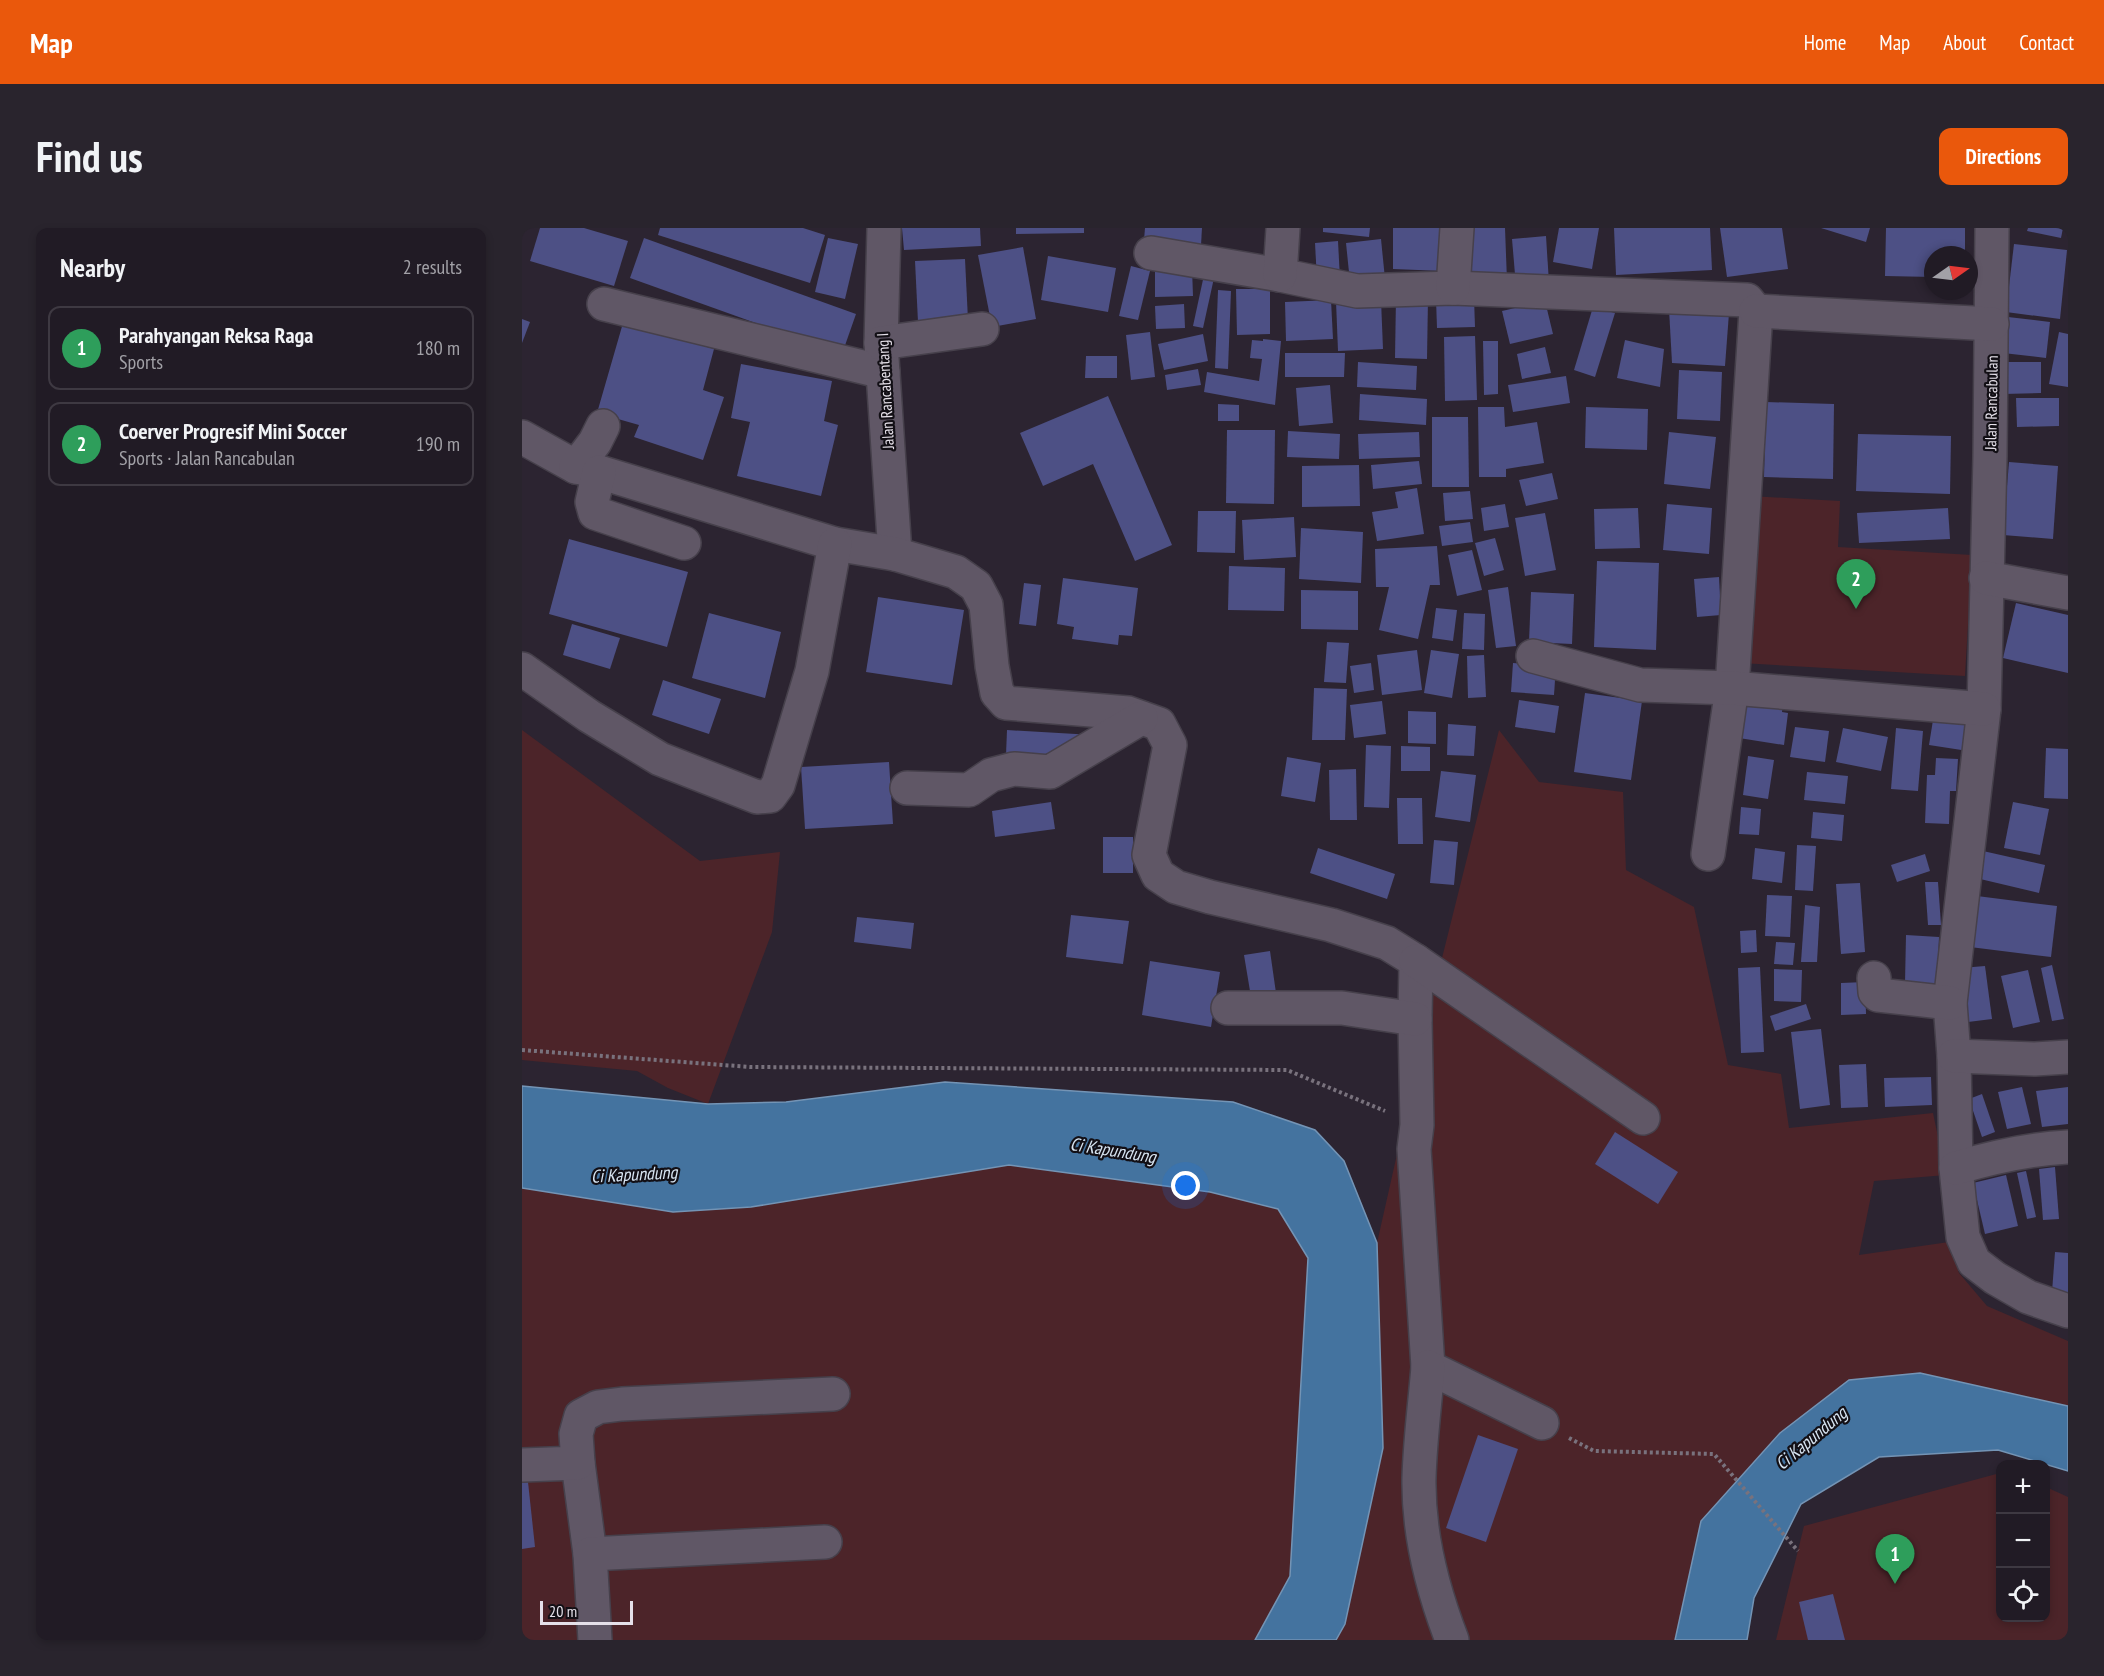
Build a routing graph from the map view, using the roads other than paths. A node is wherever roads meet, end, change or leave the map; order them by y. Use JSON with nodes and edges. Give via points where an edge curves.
{"nodes":[{"id":1,"x":884,"y":228,"type":"edge"},
{"id":2,"x":1282,"y":228,"type":"edge"},
{"id":3,"x":1457,"y":228,"type":"edge"},
{"id":4,"x":1992,"y":228,"type":"edge"},
{"id":5,"x":1151,"y":253,"type":"dead end"},
{"id":6,"x":1280,"y":274,"type":"junction"},
{"id":7,"x":1453,"y":288,"type":"junction"},
{"id":8,"x":604,"y":304,"type":"dead end"},
{"id":9,"x":1756,"y":310,"type":"junction"},
{"id":10,"x":1992,"y":324,"type":"junction"},
{"id":11,"x":982,"y":329,"type":"dead end"},
{"id":12,"x":882,"y":358,"type":"junction"},
{"id":13,"x":603,"y":426,"type":"dead end"},
{"id":14,"x":522,"y":438,"type":"edge"},
{"id":15,"x":587,"y":470,"type":"junction"},
{"id":16,"x":684,"y":543,"type":"dead end"},
{"id":17,"x":835,"y":544,"type":"junction"},
{"id":18,"x":895,"y":554,"type":"junction"},
{"id":19,"x":1986,"y":578,"type":"junction"},
{"id":20,"x":2068,"y":593,"type":"edge"},
{"id":21,"x":1533,"y":656,"type":"dead end"},
{"id":22,"x":522,"y":669,"type":"edge"},
{"id":23,"x":1731,"y":688,"type":"junction"},
{"id":24,"x":1984,"y":709,"type":"junction"},
{"id":25,"x":1141,"y":718,"type":"junction"},
{"id":26,"x":907,"y":788,"type":"dead end"},
{"id":27,"x":1708,"y":854,"type":"dead end"},
{"id":28,"x":1416,"y":961,"type":"junction"},
{"id":29,"x":1874,"y":978,"type":"dead end"},
{"id":30,"x":1950,"y":1003,"type":"junction"},
{"id":31,"x":1227,"y":1008,"type":"dead end"},
{"id":32,"x":1415,"y":1019,"type":"junction"},
{"id":33,"x":1954,"y":1056,"type":"junction"},
{"id":34,"x":2068,"y":1057,"type":"edge"},
{"id":35,"x":1643,"y":1118,"type":"dead end"},
{"id":36,"x":2068,"y":1147,"type":"edge"},
{"id":37,"x":1956,"y":1168,"type":"junction"},
{"id":38,"x":2068,"y":1311,"type":"edge"},
{"id":39,"x":1428,"y":1367,"type":"junction"},
{"id":40,"x":833,"y":1394,"type":"dead end"},
{"id":41,"x":1542,"y":1423,"type":"road end"},
{"id":42,"x":578,"y":1463,"type":"junction"},
{"id":43,"x":522,"y":1465,"type":"edge"},
{"id":44,"x":825,"y":1542,"type":"dead end"},
{"id":45,"x":590,"y":1554,"type":"junction"},
{"id":46,"x":596,"y":1640,"type":"edge"},
{"id":47,"x":1452,"y":1640,"type":"edge"}],
"edges":[{"from":1,"to":12,"type":"street","name":"Jalan Rancabentang I"},
{"from":2,"to":6,"type":"street"},
{"from":3,"to":7,"type":"street"},
{"from":4,"to":10,"type":"street","name":"Jalan Rancabulan"},
{"from":5,"to":6,"type":"street"},
{"from":6,"to":7,"type":"street","via":[[1358,291]]},
{"from":7,"to":9,"type":"street","via":[[1747,300]]},
{"from":8,"to":12,"type":"street"},
{"from":9,"to":10,"type":"street"},
{"from":9,"to":23,"type":"street"},
{"from":10,"to":19,"type":"street","name":"Jalan Rancabulan"},
{"from":11,"to":12,"type":"street"},
{"from":12,"to":18,"type":"street","name":"Jalan Rancabentang I"},
{"from":13,"to":15,"type":"street"},
{"from":14,"to":15,"type":"street"},
{"from":15,"to":16,"type":"street","via":[[595,513]]},
{"from":15,"to":17,"type":"street"},
{"from":17,"to":18,"type":"street"},
{"from":17,"to":22,"type":"street","via":[[812,671],[778,785],[770,796],[757,797],[660,759]]},
{"from":18,"to":25,"type":"street","via":[[956,572],[976,586],[986,605],[997,693],[1006,703],[1128,713]]},
{"from":19,"to":20,"type":"street"},
{"from":19,"to":24,"type":"street","name":"Jalan Rancabulan"},
{"from":21,"to":23,"type":"street","via":[[1640,685]]},
{"from":23,"to":24,"type":"street"},
{"from":23,"to":27,"type":"street"},
{"from":24,"to":30,"type":"street","name":"Jalan Rancabulan"},
{"from":25,"to":26,"type":"street","via":[[1050,772],[1014,769],[992,775],[969,790]]},
{"from":25,"to":28,"type":"street","via":[[1160,724],[1170,745],[1149,855],[1158,875],[1176,887],[1331,925],[1387,943]]},
{"from":28,"to":32,"type":"street"},
{"from":28,"to":35,"type":"street"},
{"from":29,"to":30,"type":"street","via":[[1878,995]]},
{"from":30,"to":33,"type":"street","name":"Jalan Rancabulan"},
{"from":31,"to":32,"type":"street","via":[[1342,1008]]},
{"from":32,"to":39,"type":"street","via":[[1418,1125],[1414,1149]]},
{"from":33,"to":34,"type":"street"},
{"from":33,"to":37,"type":"street","name":"Jalan Rancabulan"},
{"from":36,"to":37,"type":"street","via":[[1996,1156]]},
{"from":37,"to":38,"type":"street","name":"Jalan Rancabulan","via":[[1963,1237],[1974,1262],[2028,1297]]},
{"from":39,"to":41,"type":"street"},
{"from":39,"to":47,"type":"street","via":[[1419,1477],[1421,1517],[1428,1567]]},
{"from":40,"to":42,"type":"street","via":[[597,1407],[581,1416],[576,1434]]},
{"from":42,"to":43,"type":"street"},
{"from":42,"to":45,"type":"street"},
{"from":44,"to":45,"type":"street"},
{"from":45,"to":46,"type":"street"}]}
